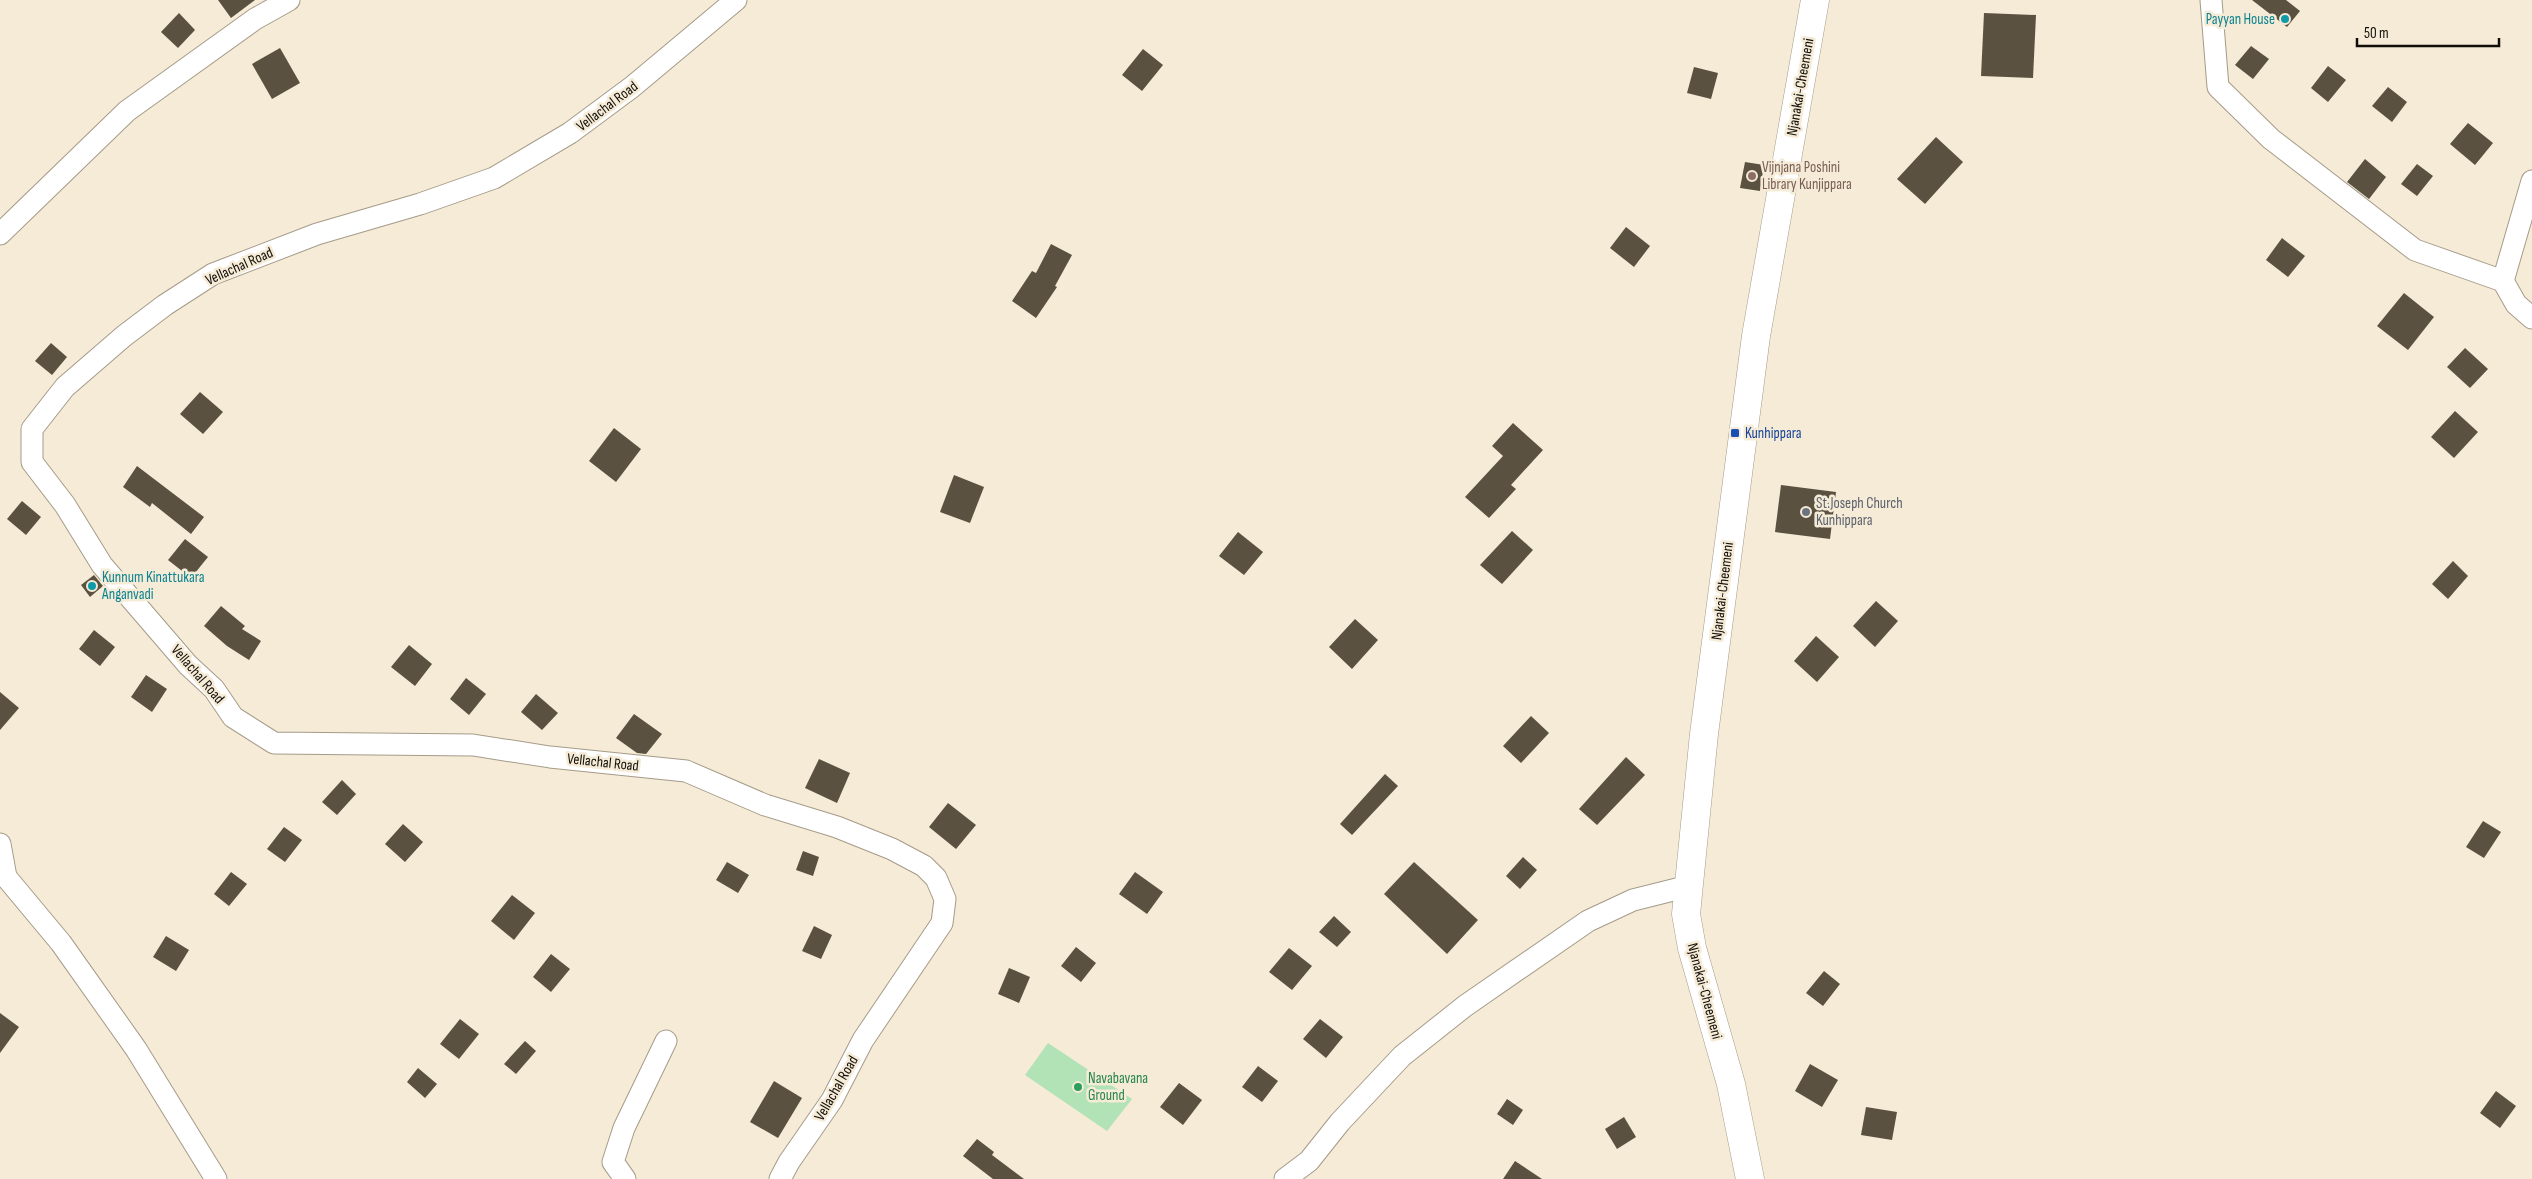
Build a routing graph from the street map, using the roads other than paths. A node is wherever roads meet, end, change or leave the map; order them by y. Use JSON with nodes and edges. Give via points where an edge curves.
{"nodes":[{"id":1,"x":289,"y":0,"type":"edge"},
{"id":2,"x":736,"y":0,"type":"edge"},
{"id":3,"x":1815,"y":0,"type":"edge"},
{"id":4,"x":2211,"y":0,"type":"edge"},
{"id":5,"x":2532,"y":181,"type":"edge"},
{"id":6,"x":0,"y":234,"type":"edge"},
{"id":7,"x":2503,"y":281,"type":"junction"},
{"id":8,"x":2532,"y":318,"type":"edge"},
{"id":9,"x":0,"y":844,"type":"edge"},
{"id":10,"x":1689,"y":886,"type":"junction"},
{"id":11,"x":666,"y":1041,"type":"dead end"},
{"id":12,"x":216,"y":1179,"type":"edge"},
{"id":13,"x":625,"y":1179,"type":"edge"},
{"id":14,"x":780,"y":1179,"type":"edge"},
{"id":15,"x":1285,"y":1179,"type":"edge"},
{"id":16,"x":1750,"y":1179,"type":"edge"}],
"edges":[{"from":1,"to":6,"type":"street","via":[[255,19],[127,111]]},
{"from":2,"to":14,"type":"street","name":"Vellachal Road","via":[[570,134],[494,178],[289,244],[213,274],[165,305],[65,387],[32,429],[32,462],[65,506],[102,565],[188,664],[214,689],[233,717],[274,743],[473,745],[686,772],[765,805],[837,827],[924,866],[936,878],[945,899],[942,923],[862,1040],[832,1100]]},
{"from":3,"to":10,"type":"main road","name":"Njanakai-Cheemeni","via":[[1756,336],[1704,734]]},
{"from":4,"to":7,"type":"street","via":[[2218,87],[2264,132],[2415,250]]},
{"from":5,"to":7,"type":"street"},
{"from":7,"to":8,"type":"street","via":[[2516,304]]},
{"from":9,"to":12,"type":"street","via":[[6,877],[61,943],[136,1049]]},
{"from":10,"to":15,"type":"street","via":[[1633,900],[1588,921],[1465,1006],[1402,1056],[1340,1122],[1309,1161]]},
{"from":10,"to":16,"type":"main road","name":"Njanakai-Cheemeni","via":[[1686,914],[1692,948],[1731,1084]]},
{"from":11,"to":13,"type":"street","via":[[624,1128],[613,1162]]}]}
